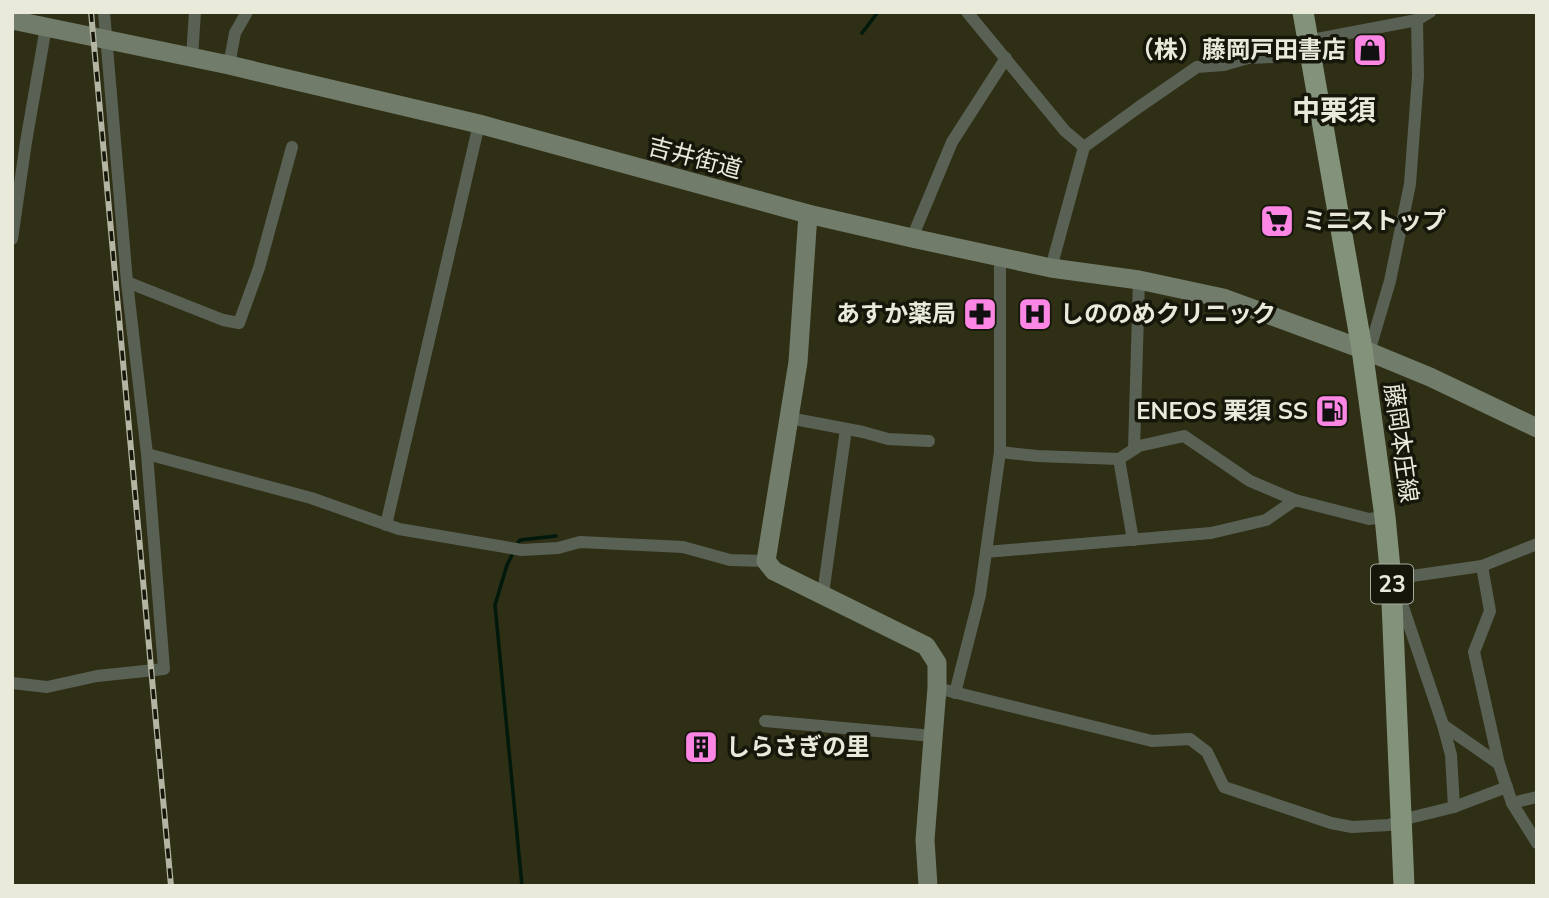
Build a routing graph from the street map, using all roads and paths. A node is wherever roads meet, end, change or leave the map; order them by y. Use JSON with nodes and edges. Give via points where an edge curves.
{"nodes":[{"id":1,"x":104,"y":12,"type":"edge"},
{"id":2,"x":194,"y":12,"type":"edge"},
{"id":3,"x":247,"y":12,"type":"edge"},
{"id":4,"x":967,"y":12,"type":"edge"},
{"id":5,"x":1303,"y":12,"type":"edge"},
{"id":6,"x":1430,"y":12,"type":"edge"},
{"id":7,"x":16,"y":18,"type":"edge"},
{"id":8,"x":1417,"y":20,"type":"junction"},
{"id":9,"x":46,"y":27,"type":"junction"},
{"id":10,"x":107,"y":40,"type":"junction"},
{"id":11,"x":1308,"y":42,"type":"junction"},
{"id":12,"x":192,"y":57,"type":"junction"},
{"id":13,"x":1006,"y":58,"type":"junction"},
{"id":14,"x":229,"y":65,"type":"junction"},
{"id":15,"x":479,"y":124,"type":"junction"},
{"id":16,"x":12,"y":138,"type":"edge"},
{"id":17,"x":26,"y":142,"type":"junction"},
{"id":18,"x":292,"y":147,"type":"dead end"},
{"id":19,"x":1084,"y":147,"type":"junction"},
{"id":20,"x":808,"y":214,"type":"junction"},
{"id":21,"x":12,"y":239,"type":"edge"},
{"id":22,"x":912,"y":239,"type":"junction"},
{"id":23,"x":1000,"y":258,"type":"junction"},
{"id":24,"x":1051,"y":268,"type":"junction"},
{"id":25,"x":1139,"y":280,"type":"junction"},
{"id":26,"x":127,"y":282,"type":"junction"},
{"id":27,"x":1365,"y":350,"type":"junction"},
{"id":28,"x":789,"y":418,"type":"junction"},
{"id":29,"x":1537,"y":428,"type":"edge"},
{"id":30,"x":846,"y":429,"type":"junction"},
{"id":31,"x":929,"y":440,"type":"dead end"},
{"id":32,"x":1134,"y":449,"type":"junction"},
{"id":33,"x":999,"y":452,"type":"junction"},
{"id":34,"x":147,"y":454,"type":"junction"},
{"id":35,"x":1119,"y":458,"type":"junction"},
{"id":36,"x":1295,"y":500,"type":"junction"},
{"id":37,"x":1385,"y":517,"type":"junction"},
{"id":38,"x":386,"y":525,"type":"junction"},
{"id":39,"x":1133,"y":540,"type":"junction"},
{"id":40,"x":1537,"y":544,"type":"edge"},
{"id":41,"x":986,"y":552,"type":"junction"},
{"id":42,"x":766,"y":561,"type":"junction"},
{"id":43,"x":1482,"y":566,"type":"junction"},
{"id":44,"x":1392,"y":587,"type":"junction"},
{"id":45,"x":823,"y":594,"type":"junction"},
{"id":46,"x":12,"y":683,"type":"edge"},
{"id":47,"x":946,"y":691,"type":"junction"},
{"id":48,"x":765,"y":721,"type":"dead end"},
{"id":49,"x":1443,"y":725,"type":"junction"},
{"id":50,"x":933,"y":736,"type":"junction"},
{"id":51,"x":1499,"y":764,"type":"junction"},
{"id":52,"x":1507,"y":787,"type":"junction"},
{"id":53,"x":1537,"y":797,"type":"edge"},
{"id":54,"x":1512,"y":803,"type":"junction"},
{"id":55,"x":1454,"y":807,"type":"junction"},
{"id":56,"x":1401,"y":820,"type":"junction"},
{"id":57,"x":1537,"y":843,"type":"edge"},
{"id":58,"x":928,"y":886,"type":"edge"},
{"id":59,"x":1404,"y":886,"type":"edge"}],
"edges":[{"from":1,"to":10,"type":"street"},
{"from":2,"to":12,"type":"street"},
{"from":3,"to":14,"type":"street","via":[[235,33]]},
{"from":4,"to":13,"type":"street"},
{"from":5,"to":11,"type":"main road","name":"藤岡本庄線","number":"23"},
{"from":6,"to":8,"type":"street"},
{"from":7,"to":9,"type":"main road","name":"吉井街道"},
{"from":8,"to":11,"type":"street"},
{"from":8,"to":27,"type":"street","via":[[1410,184],[1390,281]]},
{"from":9,"to":10,"type":"main road","name":"吉井街道"},
{"from":9,"to":17,"type":"street"},
{"from":10,"to":12,"type":"main road","name":"吉井街道"},
{"from":10,"to":26,"type":"street"},
{"from":11,"to":19,"type":"street","via":[[1275,57],[1197,67]]},
{"from":11,"to":27,"type":"main road","name":"藤岡本庄線","number":"23"},
{"from":12,"to":14,"type":"main road","name":"吉井街道"},
{"from":13,"to":19,"type":"street","via":[[1035,97]]},
{"from":13,"to":22,"type":"street","via":[[952,142]]},
{"from":14,"to":15,"type":"main road","name":"吉井街道"},
{"from":15,"to":20,"type":"main road","name":"吉井街道"},
{"from":15,"to":38,"type":"street"},
{"from":16,"to":17,"type":"street"},
{"from":17,"to":21,"type":"street"},
{"from":18,"to":26,"type":"street","via":[[239,323]]},
{"from":19,"to":24,"type":"street"},
{"from":20,"to":22,"type":"main road","name":"吉井街道"},
{"from":20,"to":28,"type":"main road","via":[[798,362]]},
{"from":22,"to":23,"type":"main road","name":"吉井街道"},
{"from":23,"to":24,"type":"main road","name":"吉井街道"},
{"from":23,"to":33,"type":"street"},
{"from":24,"to":25,"type":"main road","name":"吉井街道"},
{"from":25,"to":27,"type":"main road","name":"吉井街道","via":[[1223,298]]},
{"from":25,"to":32,"type":"street"},
{"from":26,"to":34,"type":"street"},
{"from":27,"to":29,"type":"main road","name":"吉井街道"},
{"from":27,"to":37,"type":"main road","name":"藤岡本庄線","number":"23"},
{"from":28,"to":30,"type":"street"},
{"from":28,"to":42,"type":"main road"},
{"from":30,"to":31,"type":"street","via":[[888,439]]},
{"from":30,"to":45,"type":"street"},
{"from":32,"to":35,"type":"street"},
{"from":32,"to":36,"type":"street","via":[[1184,436],[1250,481]]},
{"from":33,"to":35,"type":"street"},
{"from":33,"to":41,"type":"street"},
{"from":34,"to":38,"type":"street","via":[[311,498]]},
{"from":34,"to":46,"type":"street","via":[[164,669],[47,687]]},
{"from":35,"to":39,"type":"street"},
{"from":36,"to":37,"type":"street","via":[[1369,519]]},
{"from":36,"to":39,"type":"street","via":[[1266,520],[1211,533]]},
{"from":37,"to":44,"type":"main road","name":"藤岡本庄線","number":"23"},
{"from":38,"to":42,"type":"street","via":[[522,550],[580,542],[683,547],[730,560]]},
{"from":39,"to":41,"type":"street"},
{"from":40,"to":43,"type":"street"},
{"from":41,"to":47,"type":"street","via":[[980,595]]},
{"from":42,"to":45,"type":"main road","via":[[774,571]]},
{"from":43,"to":44,"type":"street"},
{"from":43,"to":51,"type":"street","via":[[1490,611],[1474,652]]},
{"from":44,"to":49,"type":"street"},
{"from":44,"to":56,"type":"main road","name":"藤岡本庄線","number":"23"},
{"from":45,"to":47,"type":"main road","via":[[926,646]]},
{"from":47,"to":50,"type":"main road"},
{"from":47,"to":56,"type":"street","via":[[1152,741],[1190,739],[1207,752],[1224,788],[1331,823],[1352,827]]},
{"from":48,"to":50,"type":"street"},
{"from":49,"to":51,"type":"street"},
{"from":49,"to":55,"type":"street","via":[[1451,755]]},
{"from":50,"to":58,"type":"main road","via":[[925,840]]},
{"from":51,"to":52,"type":"street"},
{"from":52,"to":54,"type":"street"},
{"from":52,"to":55,"type":"street"},
{"from":53,"to":54,"type":"street"},
{"from":54,"to":57,"type":"street"},
{"from":55,"to":56,"type":"street"},
{"from":56,"to":59,"type":"main road","name":"藤岡本庄線","number":"23"}]}
